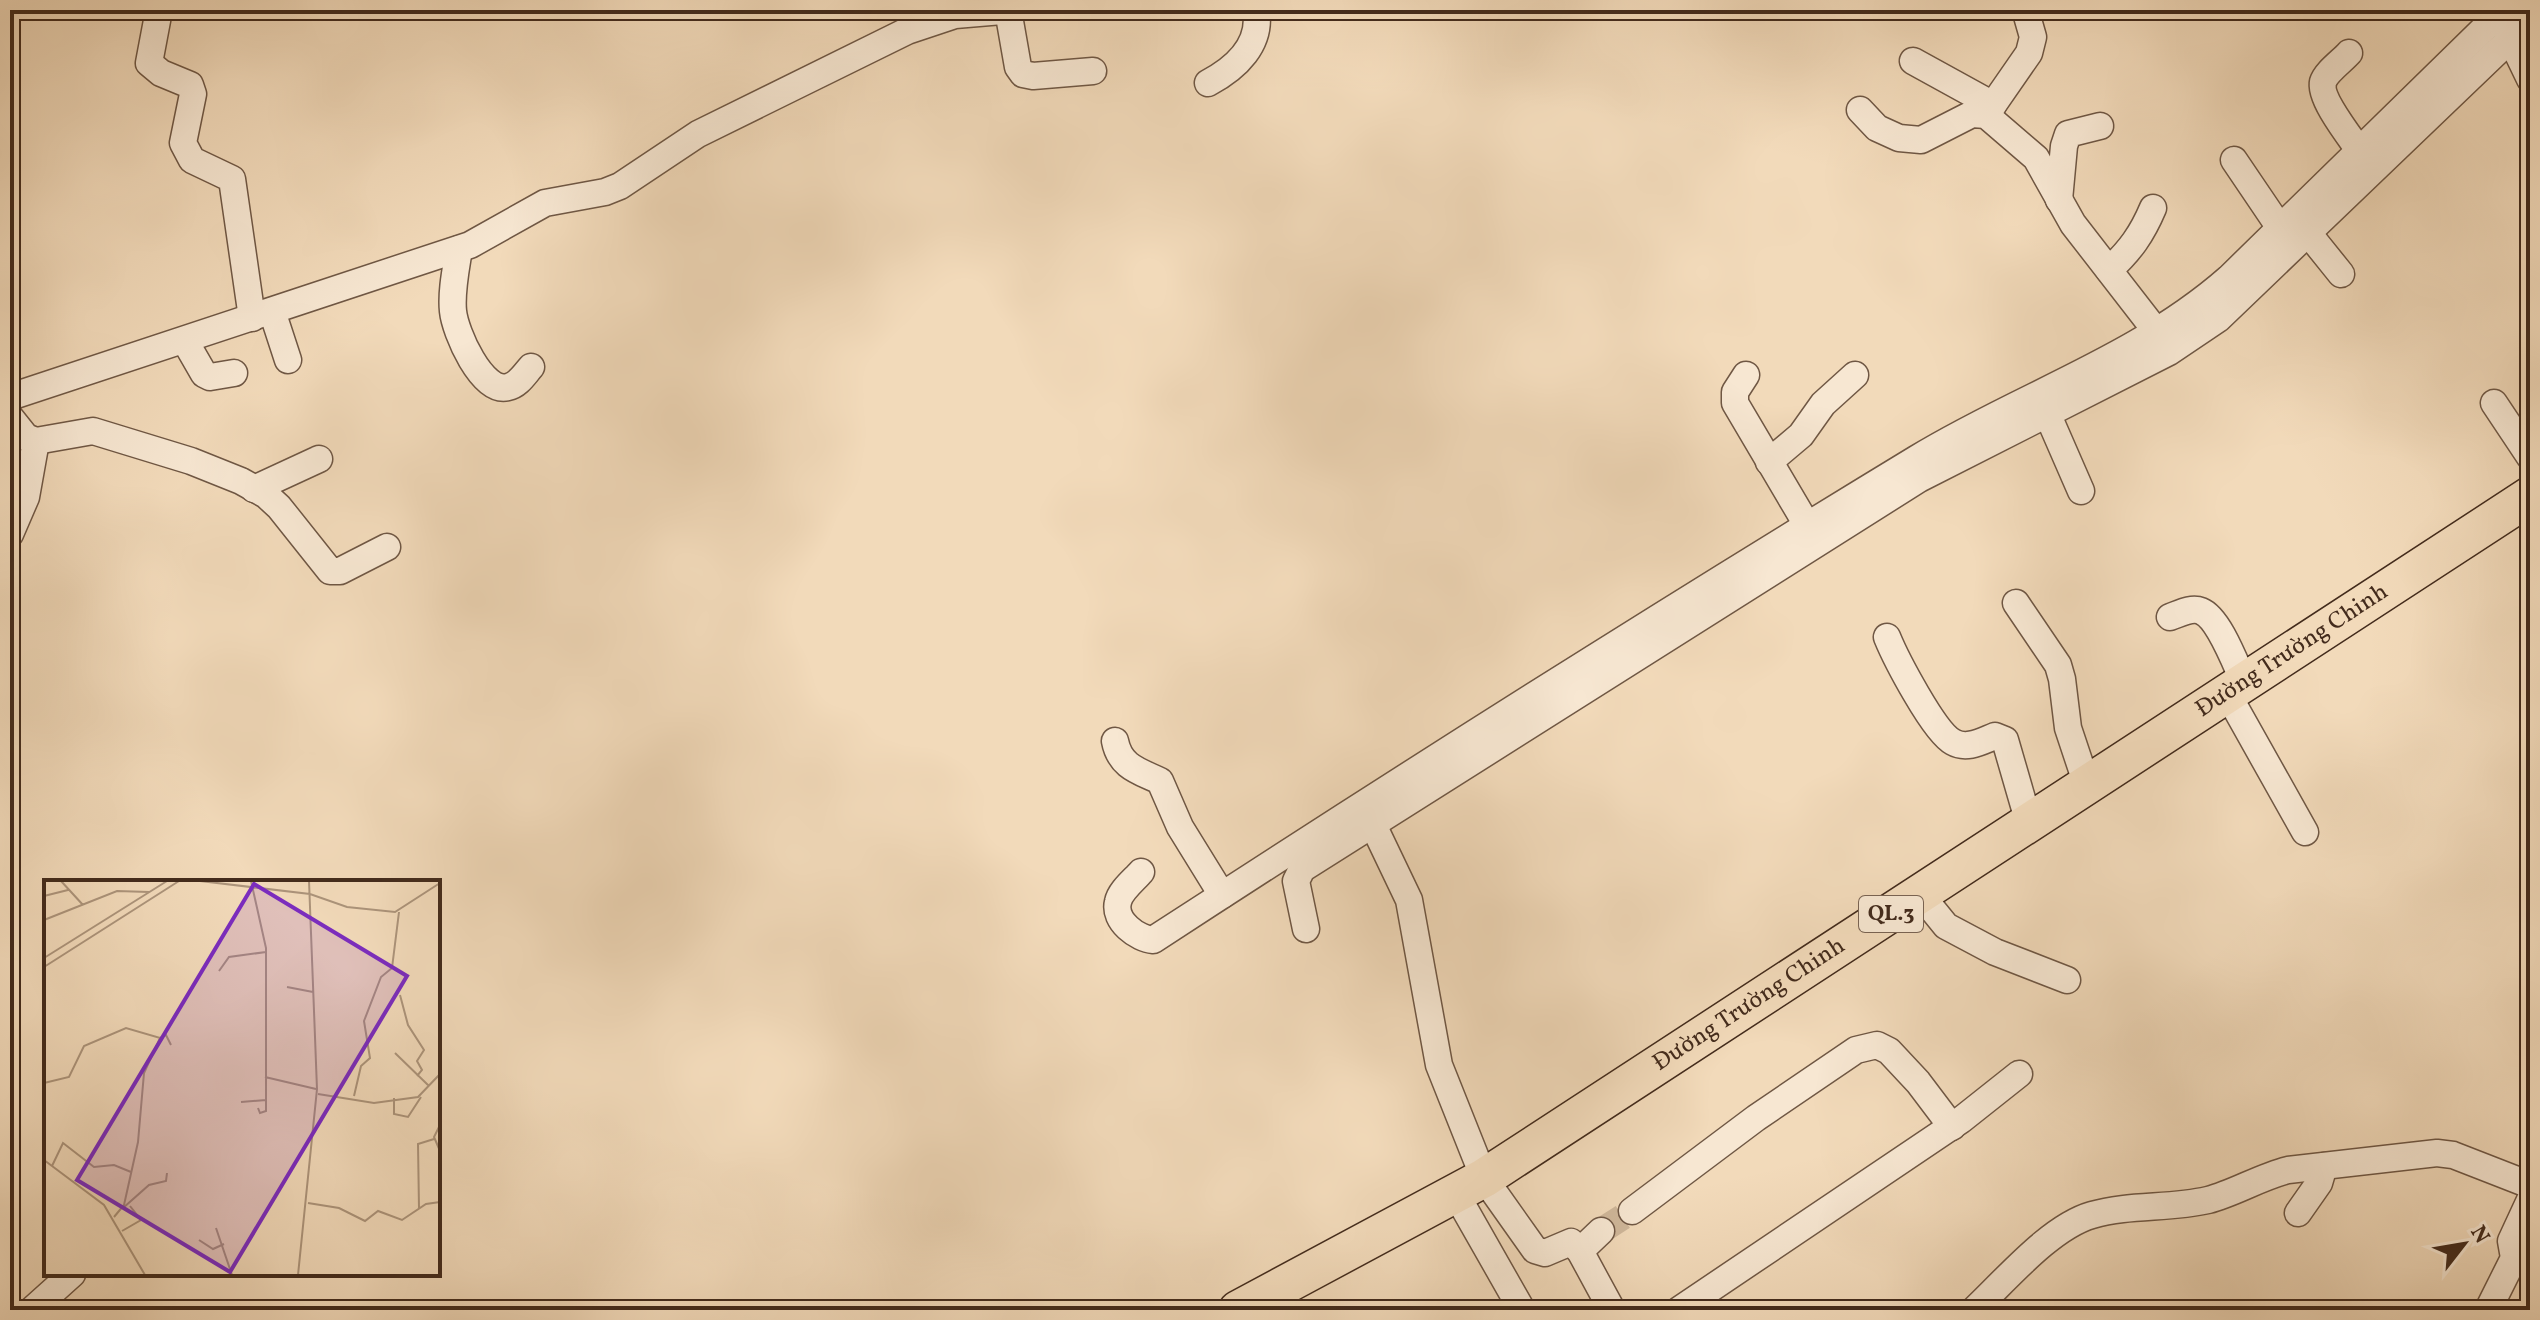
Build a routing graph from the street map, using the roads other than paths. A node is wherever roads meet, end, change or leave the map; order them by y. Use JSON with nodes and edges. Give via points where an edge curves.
{"nodes":[{"id":1,"x":159,"y":10,"type":"edge"},
{"id":2,"x":1008,"y":10,"type":"edge"},
{"id":3,"x":1014,"y":10,"type":"edge"},
{"id":4,"x":1256,"y":10,"type":"edge"},
{"id":5,"x":2027,"y":16,"type":"dead end"},
{"id":6,"x":909,"y":19,"type":"edge"},
{"id":7,"x":2507,"y":21,"type":"edge"},
{"id":8,"x":2349,"y":53,"type":"dead end"},
{"id":9,"x":1913,"y":61,"type":"dead end"},
{"id":10,"x":1093,"y":71,"type":"dead end"},
{"id":11,"x":2530,"y":79,"type":"edge"},
{"id":12,"x":1208,"y":83,"type":"dead end"},
{"id":13,"x":1860,"y":110,"type":"dead end"},
{"id":14,"x":1990,"y":110,"type":"junction"},
{"id":15,"x":2100,"y":126,"type":"dead end"},
{"id":16,"x":2359,"y":150,"type":"junction"},
{"id":17,"x":2234,"y":160,"type":"dead end"},
{"id":18,"x":2059,"y":200,"type":"junction"},
{"id":19,"x":2153,"y":208,"type":"dead end"},
{"id":20,"x":2280,"y":228,"type":"junction"},
{"id":21,"x":2308,"y":233,"type":"junction"},
{"id":22,"x":459,"y":249,"type":"junction"},
{"id":23,"x":2109,"y":270,"type":"junction"},
{"id":24,"x":2341,"y":274,"type":"dead end"},
{"id":25,"x":262,"y":314,"type":"junction"},
{"id":26,"x":2156,"y":331,"type":"junction"},
{"id":27,"x":185,"y":341,"type":"junction"},
{"id":28,"x":288,"y":360,"type":"dead end"},
{"id":29,"x":531,"y":367,"type":"dead end"},
{"id":30,"x":234,"y":373,"type":"dead end"},
{"id":31,"x":1746,"y":375,"type":"dead end"},
{"id":32,"x":1855,"y":375,"type":"dead end"},
{"id":33,"x":10,"y":397,"type":"edge"},
{"id":34,"x":2494,"y":403,"type":"dead end"},
{"id":35,"x":2047,"y":413,"type":"junction"},
{"id":36,"x":10,"y":417,"type":"edge"},
{"id":37,"x":36,"y":441,"type":"junction"},
{"id":38,"x":2530,"y":457,"type":"edge"},
{"id":39,"x":319,"y":459,"type":"dead end"},
{"id":40,"x":1769,"y":462,"type":"junction"},
{"id":41,"x":254,"y":489,"type":"junction"},
{"id":42,"x":2081,"y":491,"type":"dead end"},
{"id":43,"x":2530,"y":496,"type":"edge"},
{"id":44,"x":1807,"y":525,"type":"junction"},
{"id":45,"x":10,"y":534,"type":"edge"},
{"id":46,"x":387,"y":547,"type":"dead end"},
{"id":47,"x":2016,"y":603,"type":"dead end"},
{"id":48,"x":2170,"y":617,"type":"dead end"},
{"id":49,"x":1672,"y":621,"type":"junction"},
{"id":50,"x":1887,"y":637,"type":"dead end"},
{"id":51,"x":2236,"y":688,"type":"junction"},
{"id":52,"x":1115,"y":741,"type":"dead end"},
{"id":53,"x":2087,"y":785,"type":"junction"},
{"id":54,"x":1369,"y":814,"type":"junction"},
{"id":55,"x":2029,"y":823,"type":"junction"},
{"id":56,"x":2305,"y":832,"type":"dead end"},
{"id":57,"x":1141,"y":872,"type":"dead end"},
{"id":58,"x":1920,"y":894,"type":"junction"},
{"id":59,"x":1222,"y":895,"type":"junction"},
{"id":60,"x":1306,"y":929,"type":"dead end"},
{"id":61,"x":2067,"y":980,"type":"dead end"},
{"id":62,"x":2019,"y":1074,"type":"dead end"},
{"id":63,"x":1952,"y":1127,"type":"junction"},
{"id":64,"x":2324,"y":1166,"type":"junction"},
{"id":65,"x":2530,"y":1185,"type":"edge"},
{"id":66,"x":1470,"y":1186,"type":"junction"},
{"id":67,"x":2530,"y":1200,"type":"edge"},
{"id":68,"x":1632,"y":1211,"type":"tunnel mouth"},
{"id":69,"x":2298,"y":1213,"type":"dead end"},
{"id":70,"x":1601,"y":1231,"type":"tunnel mouth"},
{"id":71,"x":1580,"y":1251,"type":"junction"},
{"id":72,"x":70,"y":1276,"type":"edge"},
{"id":73,"x":32,"y":1310,"type":"edge"},
{"id":74,"x":1238,"y":1310,"type":"edge"},
{"id":75,"x":1522,"y":1310,"type":"edge"},
{"id":76,"x":1612,"y":1310,"type":"edge"},
{"id":77,"x":1679,"y":1310,"type":"edge"},
{"id":78,"x":1974,"y":1310,"type":"edge"},
{"id":79,"x":2488,"y":1310,"type":"edge"}],
"edges":[{"from":1,"to":25,"type":"street","via":[[149,63],[190,85],[193,94],[183,143],[192,160],[232,179]]},
{"from":2,"to":3,"type":"street"},
{"from":2,"to":6,"type":"street"},
{"from":2,"to":10,"type":"street","via":[[1023,74]]},
{"from":4,"to":12,"type":"street","via":[[1255,37],[1245,54]]},
{"from":5,"to":14,"type":"street","via":[[2033,37],[2029,53]]},
{"from":6,"to":22,"type":"street","via":[[698,134],[620,186],[545,203]]},
{"from":7,"to":11,"type":"street"},
{"from":7,"to":16,"type":"street"},
{"from":7,"to":21,"type":"street"},
{"from":8,"to":16,"type":"street","via":[[2324,79],[2323,88]]},
{"from":9,"to":14,"type":"street"},
{"from":13,"to":14,"type":"street","via":[[1877,128],[1921,140]]},
{"from":14,"to":18,"type":"street","via":[[2036,158]]},
{"from":15,"to":18,"type":"street","via":[[2068,134]]},
{"from":16,"to":20,"type":"street"},
{"from":17,"to":20,"type":"street"},
{"from":18,"to":23,"type":"street"},
{"from":19,"to":23,"type":"street","via":[[2141,237]]},
{"from":20,"to":26,"type":"street","via":[[2207,297]]},
{"from":21,"to":24,"type":"street"},
{"from":21,"to":35,"type":"street","via":[[2198,334]]},
{"from":22,"to":25,"type":"street"},
{"from":22,"to":29,"type":"street","via":[[453,311],[470,358],[490,384],[502,388],[519,381]]},
{"from":23,"to":26,"type":"street"},
{"from":25,"to":27,"type":"street"},
{"from":25,"to":28,"type":"street"},
{"from":26,"to":44,"type":"street","via":[[2085,372],[1979,421]]},
{"from":27,"to":30,"type":"street","via":[[204,374]]},
{"from":27,"to":33,"type":"street"},
{"from":31,"to":40,"type":"street","via":[[1735,392],[1735,403]]},
{"from":32,"to":40,"type":"street"},
{"from":34,"to":38,"type":"street"},
{"from":35,"to":42,"type":"street"},
{"from":35,"to":49,"type":"street","via":[[1919,479]]},
{"from":36,"to":37,"type":"street"},
{"from":37,"to":41,"type":"street","via":[[93,431],[191,461]]},
{"from":37,"to":45,"type":"street","via":[[26,497]]},
{"from":39,"to":41,"type":"street"},
{"from":40,"to":44,"type":"street"},
{"from":41,"to":46,"type":"street","via":[[279,507],[330,571]]},
{"from":43,"to":51,"type":"highway","name":"Đường Trường Chinh","number":"QL.3"},
{"from":44,"to":49,"type":"street"},
{"from":47,"to":53,"type":"street","via":[[2058,665],[2068,728]]},
{"from":48,"to":51,"type":"street","via":[[2201,611],[2213,621]]},
{"from":49,"to":54,"type":"street"},
{"from":50,"to":55,"type":"street","via":[[1897,663],[1953,742],[1969,746],[1995,736],[2005,740]]},
{"from":51,"to":53,"type":"highway","name":"Đường Trường Chinh","number":"QL.3"},
{"from":51,"to":56,"type":"street"},
{"from":52,"to":59,"type":"street","via":[[1126,765],[1160,781],[1180,827]]},
{"from":53,"to":55,"type":"highway","name":"Đường Trường Chinh","number":"QL.3"},
{"from":54,"to":59,"type":"street"},
{"from":54,"to":60,"type":"street","via":[[1302,869],[1296,881]]},
{"from":54,"to":66,"type":"street","via":[[1409,900],[1439,1065]]},
{"from":55,"to":58,"type":"highway","name":"Đường Trường Chinh","number":"QL.3"},
{"from":57,"to":59,"type":"street","via":[[1117,909],[1140,938],[1153,940]]},
{"from":58,"to":61,"type":"street","via":[[1946,926]]},
{"from":58,"to":66,"type":"highway","name":"Đường Trường Chinh","number":"QL.3"},
{"from":62,"to":63,"type":"street"},
{"from":63,"to":68,"type":"street","via":[[1889,1051],[1877,1045],[1856,1050]]},
{"from":63,"to":77,"type":"street"},
{"from":64,"to":65,"type":"street","via":[[2437,1153]]},
{"from":64,"to":69,"type":"street"},
{"from":64,"to":78,"type":"street","via":[[2269,1175],[2211,1199],[2091,1215],[2046,1243]]},
{"from":66,"to":71,"type":"street","via":[[1535,1250],[1545,1253],[1571,1242]]},
{"from":66,"to":74,"type":"highway","name":"Đường Trường Chinh","number":"QL.3"},
{"from":66,"to":75,"type":"street"},
{"from":67,"to":79,"type":"street","via":[[2511,1241],[2514,1258]]},
{"from":70,"to":71,"type":"street"},
{"from":71,"to":76,"type":"street"},
{"from":72,"to":73,"type":"street"}]}
